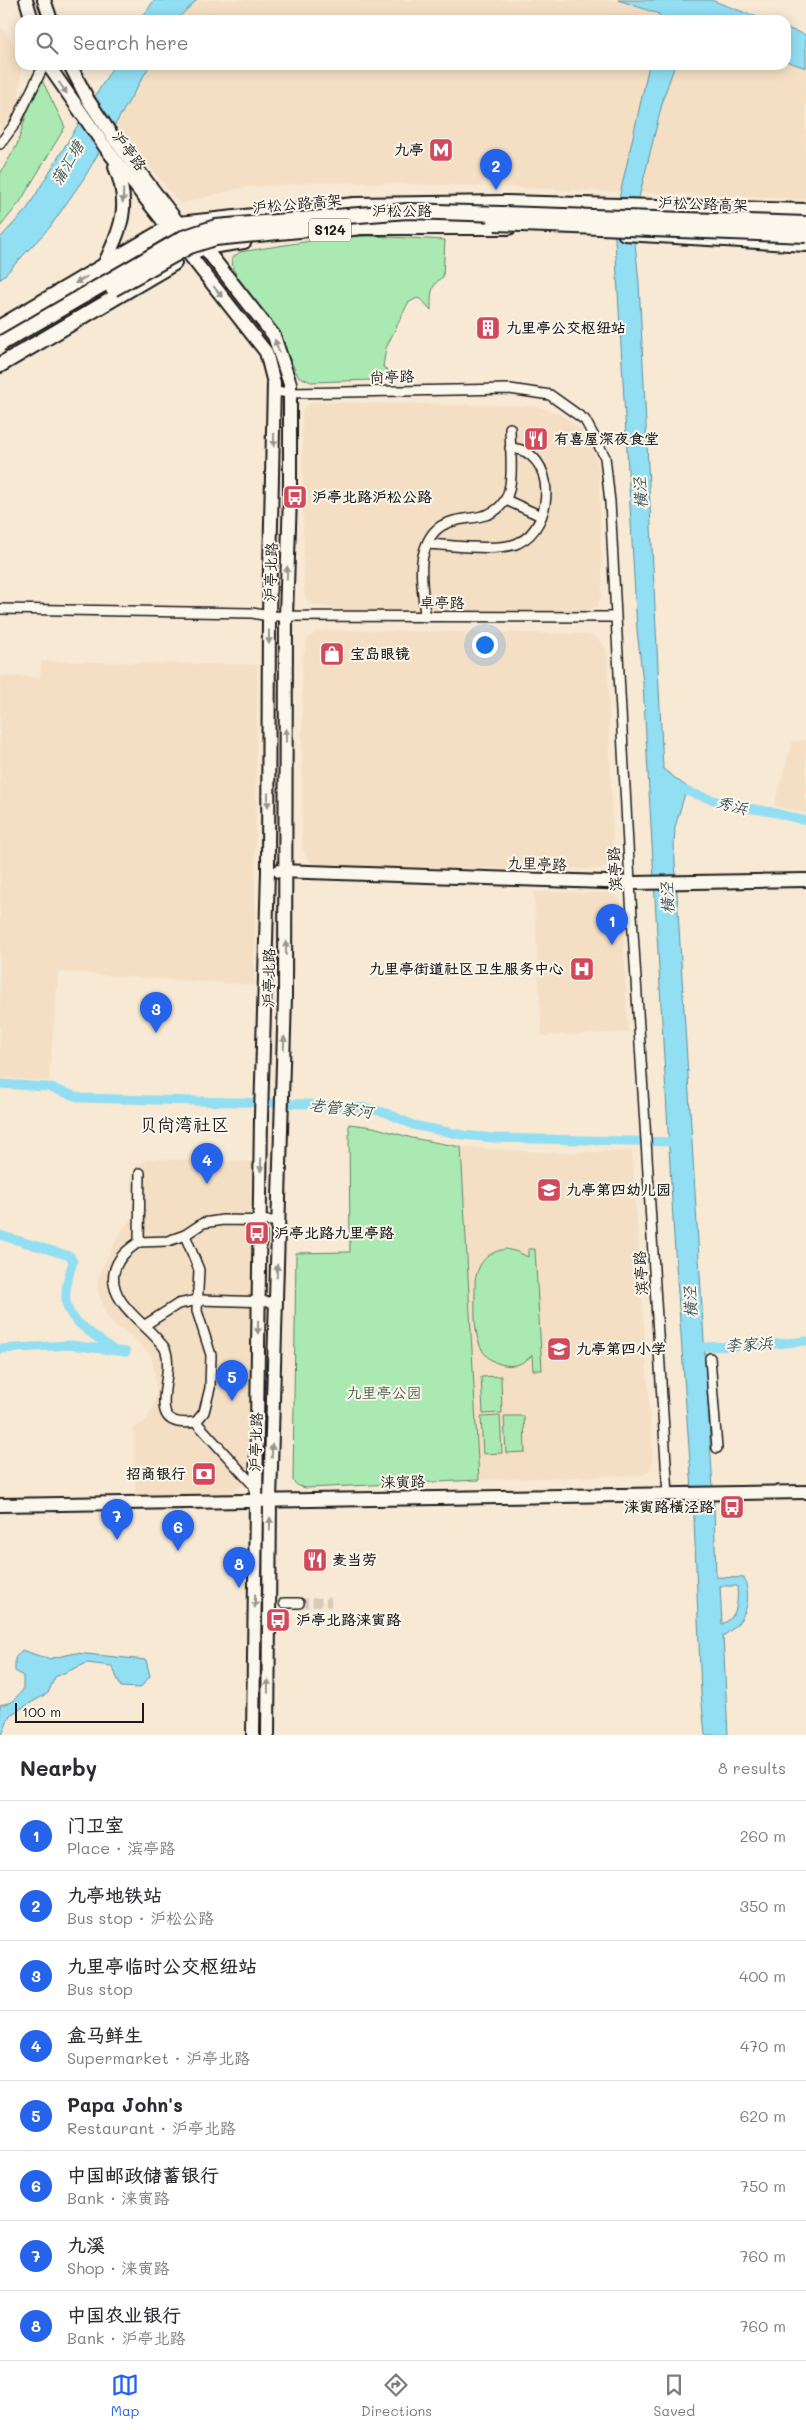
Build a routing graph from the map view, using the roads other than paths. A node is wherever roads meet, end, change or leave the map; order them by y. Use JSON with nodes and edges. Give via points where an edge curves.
{"nodes":[{"id":1,"x":26,"y":0,"type":"edge"},
{"id":2,"x":44,"y":0,"type":"edge"},
{"id":3,"x":30,"y":15,"type":"edge"},
{"id":4,"x":49,"y":15,"type":"edge"},
{"id":5,"x":43,"y":70,"type":"edge"},
{"id":6,"x":50,"y":70,"type":"edge"},
{"id":7,"x":73,"y":70,"type":"edge"},
{"id":8,"x":0,"y":144,"type":"edge"},
{"id":9,"x":108,"y":151,"type":"junction"},
{"id":10,"x":806,"y":211,"type":"edge"},
{"id":11,"x":806,"y":224,"type":"edge"},
{"id":12,"x":174,"y":226,"type":"junction"},
{"id":13,"x":806,"y":235,"type":"edge"},
{"id":14,"x":806,"y":244,"type":"edge"},
{"id":15,"x":204,"y":247,"type":"junction"},
{"id":16,"x":188,"y":254,"type":"junction"},
{"id":17,"x":103,"y":267,"type":"junction"},
{"id":18,"x":0,"y":327,"type":"edge"},
{"id":19,"x":0,"y":344,"type":"edge"},
{"id":20,"x":0,"y":354,"type":"edge"},
{"id":21,"x":0,"y":365,"type":"edge"},
{"id":22,"x":510,"y":389,"type":"joint"},
{"id":23,"x":274,"y":391,"type":"junction"},
{"id":24,"x":290,"y":393,"type":"junction"},
{"id":25,"x":510,"y":428,"type":"dead end"},
{"id":26,"x":510,"y":448,"type":"junction"},
{"id":27,"x":506,"y":500,"type":"junction"},
{"id":28,"x":541,"y":516,"type":"junction"},
{"id":29,"x":427,"y":544,"type":"junction"},
{"id":30,"x":0,"y":609,"type":"edge"},
{"id":31,"x":269,"y":616,"type":"junction"},
{"id":32,"x":286,"y":616,"type":"junction"},
{"id":33,"x":425,"y":617,"type":"junction"},
{"id":34,"x":614,"y":618,"type":"junction"},
{"id":35,"x":268,"y":871,"type":"junction"},
{"id":36,"x":286,"y":871,"type":"junction"},
{"id":37,"x":806,"y":880,"type":"edge"},
{"id":38,"x":630,"y":883,"type":"junction"},
{"id":39,"x":140,"y":1173,"type":"dead end"},
{"id":40,"x":260,"y":1220,"type":"junction"},
{"id":41,"x":279,"y":1221,"type":"junction"},
{"id":42,"x":185,"y":1235,"type":"junction"},
{"id":43,"x":140,"y":1242,"type":"junction"},
{"id":44,"x":198,"y":1300,"type":"junction"},
{"id":45,"x":259,"y":1301,"type":"junction"},
{"id":46,"x":276,"y":1302,"type":"junction"},
{"id":47,"x":145,"y":1325,"type":"junction"},
{"id":48,"x":710,"y":1358,"type":"dead end"},
{"id":49,"x":196,"y":1422,"type":"junction"},
{"id":50,"x":717,"y":1448,"type":"dead end"},
{"id":51,"x":806,"y":1492,"type":"edge"},
{"id":52,"x":256,"y":1494,"type":"junction"},
{"id":53,"x":668,"y":1494,"type":"junction"},
{"id":54,"x":270,"y":1500,"type":"junction"},
{"id":55,"x":0,"y":1505,"type":"edge"},
{"id":56,"x":299,"y":1602,"type":"tunnel mouth"},
{"id":57,"x":284,"y":1603,"type":"dead end"},
{"id":58,"x":253,"y":1735,"type":"edge"},
{"id":59,"x":268,"y":1735,"type":"edge"}],
"edges":[{"from":1,"to":3,"type":"street"},
{"from":2,"to":4,"type":"street"},
{"from":5,"to":8,"type":"street","via":[[15,124]]},
{"from":6,"to":9,"type":"street","name":"沪亭路","one_way":true},
{"from":7,"to":12,"type":"street","name":"沪亭路","via":[[88,100]]},
{"from":9,"to":12,"type":"street","name":"沪亭路"},
{"from":9,"to":17,"type":"street","one_way":true,"via":[[123,187],[122,227]]},
{"from":10,"to":12,"type":"main road","name":"沪松公路","number":"S124","via":[[506,203],[354,204]]},
{"from":11,"to":19,"type":"main road","name":"沪松公路高架","bridge":true,"via":[[407,211],[216,227],[183,238]]},
{"from":12,"to":15,"type":"street","name":"沪亭路"},
{"from":12,"to":16,"type":"street","name":"沪亭路"},
{"from":12,"to":17,"type":"main road","name":"沪松公路","number":"S124"},
{"from":13,"to":20,"type":"main road","name":"沪松公路高架","bridge":true,"via":[[403,220],[215,238],[190,246]]},
{"from":14,"to":15,"type":"main road","name":"沪松公路","number":"S124","via":[[512,227],[361,227]]},
{"from":15,"to":16,"type":"main road","name":"沪松公路","number":"S124"},
{"from":24,"to":15,"type":"street","name":"沪亭北路","one_way":true,"via":[[274,336]]},
{"from":16,"to":21,"type":"main road","name":"沪松公路","number":"S124"},
{"from":16,"to":23,"type":"street","name":"沪亭北路","one_way":true,"via":[[266,352]]},
{"from":17,"to":18,"type":"main road","name":"沪松公路","number":"S124","one_way":true},
{"from":22,"to":24,"type":"street","name":"尚亭路"},
{"from":22,"to":34,"type":"street","name":"滨亭路","via":[[550,395],[578,415],[605,457]]},
{"from":23,"to":24,"type":"street","name":"尚亭路"},
{"from":23,"to":31,"type":"street","name":"沪亭北路","one_way":true},
{"from":32,"to":24,"type":"street","name":"沪亭北路","one_way":true},
{"from":25,"to":26,"type":"street"},
{"from":26,"to":27,"type":"street","via":[[510,488]]},
{"from":26,"to":28,"type":"street","via":[[519,448],[540,463],[546,492]]},
{"from":27,"to":28,"type":"street"},
{"from":27,"to":29,"type":"street","via":[[488,515],[447,522],[434,531]]},
{"from":28,"to":29,"type":"street","via":[[528,536],[504,547]]},
{"from":29,"to":33,"type":"street","via":[[422,558]]},
{"from":30,"to":31,"type":"street","name":"卓亭路","via":[[252,613]]},
{"from":31,"to":32,"type":"street","name":"卓亭路"},
{"from":31,"to":35,"type":"street","name":"沪亭北路","one_way":true},
{"from":32,"to":33,"type":"street","name":"卓亭路"},
{"from":36,"to":32,"type":"street","name":"沪亭北路","one_way":true},
{"from":33,"to":34,"type":"street","name":"卓亭路"},
{"from":34,"to":38,"type":"street","name":"滨亭路"},
{"from":35,"to":36,"type":"street","name":"九里亭路"},
{"from":35,"to":40,"type":"street","name":"沪亭北路","one_way":true},
{"from":36,"to":38,"type":"street","name":"九里亭路"},
{"from":41,"to":36,"type":"street","name":"沪亭北路","one_way":true},
{"from":37,"to":38,"type":"street","name":"九里亭路"},
{"from":38,"to":53,"type":"street","name":"滨亭路"},
{"from":39,"to":43,"type":"street"},
{"from":40,"to":41,"type":"street"},
{"from":40,"to":42,"type":"street","via":[[203,1223]]},
{"from":40,"to":45,"type":"street","name":"沪亭北路"},
{"from":46,"to":41,"type":"street","name":"沪亭北路","one_way":true},
{"from":42,"to":43,"type":"street","via":[[168,1241]]},
{"from":42,"to":44,"type":"street","via":[[199,1270]]},
{"from":43,"to":47,"type":"street","via":[[126,1251],[116,1265],[112,1281],[116,1294]]},
{"from":44,"to":45,"type":"street"},
{"from":44,"to":47,"type":"street","via":[[178,1304]]},
{"from":44,"to":49,"type":"street","via":[[197,1311],[211,1355],[210,1388],[204,1412]]},
{"from":45,"to":46,"type":"street"},
{"from":45,"to":52,"type":"street","name":"沪亭北路","one_way":true},
{"from":54,"to":46,"type":"street","name":"沪亭北路","one_way":true},
{"from":47,"to":49,"type":"street","via":[[165,1349],[165,1415],[184,1424]]},
{"from":48,"to":50,"type":"street"},
{"from":49,"to":52,"type":"street"},
{"from":51,"to":53,"type":"street","name":"涞寅路"},
{"from":52,"to":54,"type":"street","name":"涞寅路"},
{"from":52,"to":55,"type":"street","name":"涞寅路"},
{"from":52,"to":58,"type":"street","name":"沪亭北路","one_way":true},
{"from":53,"to":54,"type":"street","name":"涞寅路"},
{"from":59,"to":54,"type":"street","name":"沪亭北路","one_way":true},
{"from":56,"to":57,"type":"street"}]}
